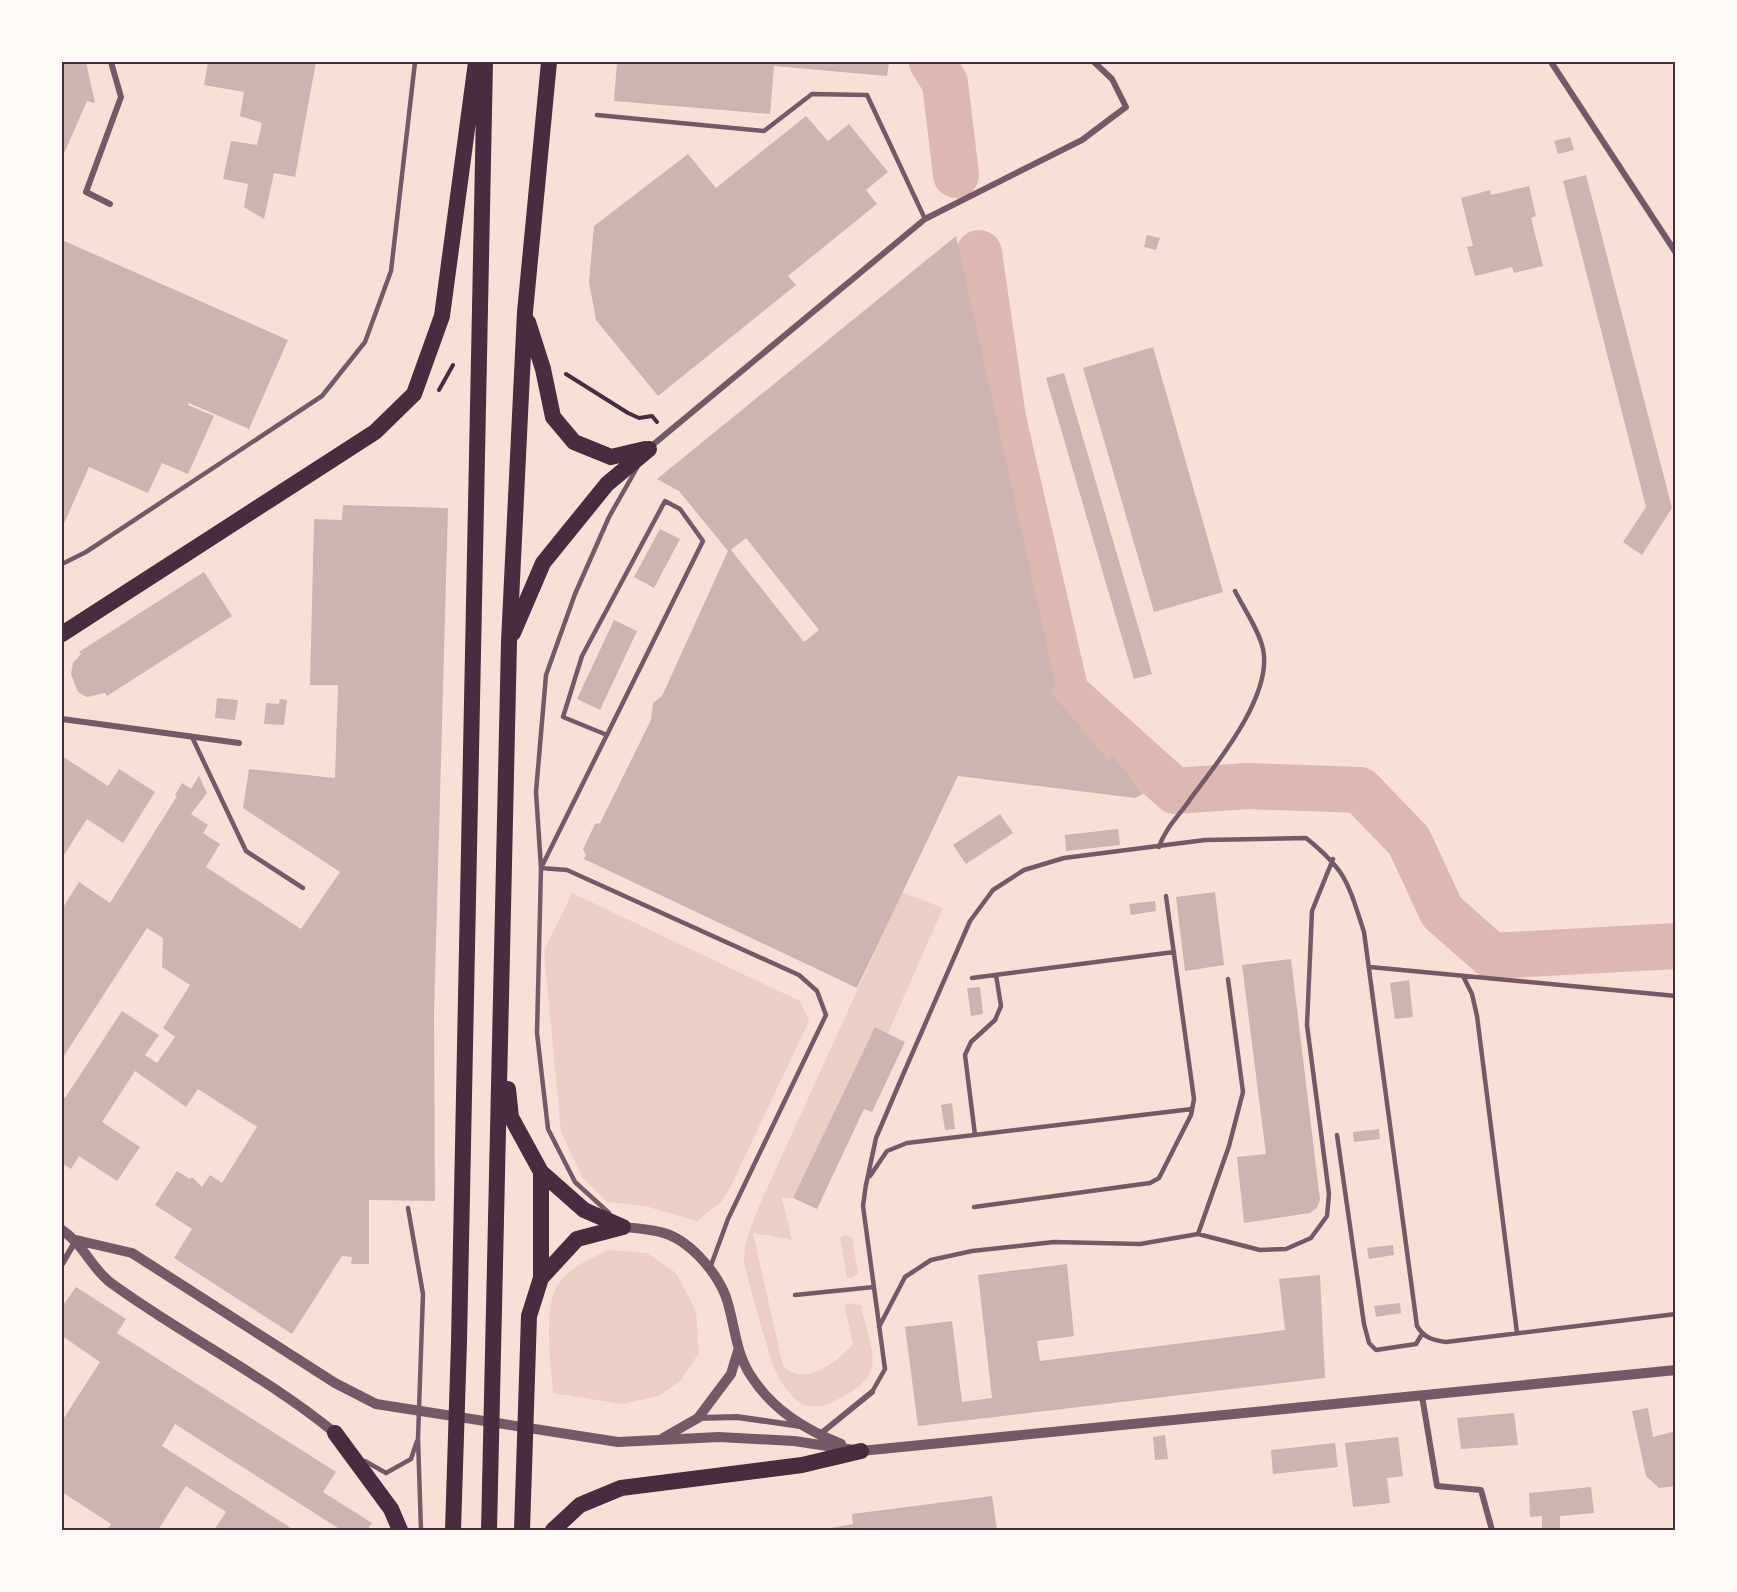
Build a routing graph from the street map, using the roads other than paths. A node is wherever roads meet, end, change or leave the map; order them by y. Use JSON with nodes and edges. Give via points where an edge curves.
{"nodes":[{"id":1,"x":111,"y":62,"type":"edge"},
{"id":2,"x":415,"y":62,"type":"edge"},
{"id":3,"x":476,"y":62,"type":"edge"},
{"id":4,"x":485,"y":62,"type":"edge"},
{"id":5,"x":549,"y":62,"type":"edge"},
{"id":6,"x":1094,"y":62,"type":"edge"},
{"id":7,"x":1551,"y":62,"type":"edge"},
{"id":8,"x":597,"y":115,"type":"dead end"},
{"id":9,"x":110,"y":204,"type":"dead end"},
{"id":10,"x":925,"y":219,"type":"junction"},
{"id":11,"x":1676,"y":253,"type":"edge"},
{"id":12,"x":525,"y":312,"type":"junction"},
{"id":13,"x":649,"y":448,"type":"junction"},
{"id":14,"x":62,"y":564,"type":"edge"},
{"id":15,"x":1235,"y":591,"type":"dead end"},
{"id":16,"x":62,"y":634,"type":"edge"},
{"id":17,"x":509,"y":642,"type":"junction"},
{"id":18,"x":62,"y":719,"type":"edge"},
{"id":19,"x":607,"y":735,"type":"junction"},
{"id":20,"x":192,"y":737,"type":"junction"},
{"id":21,"x":239,"y":743,"type":"dead end"},
{"id":22,"x":1159,"y":847,"type":"junction"},
{"id":23,"x":1333,"y":859,"type":"junction"},
{"id":24,"x":541,"y":868,"type":"junction"},
{"id":25,"x":303,"y":888,"type":"dead end"},
{"id":26,"x":1166,"y":896,"type":"dead end"},
{"id":27,"x":1174,"y":952,"type":"junction"},
{"id":28,"x":1370,"y":967,"type":"junction"},
{"id":29,"x":996,"y":975,"type":"junction"},
{"id":30,"x":1463,"y":975,"type":"junction"},
{"id":31,"x":972,"y":978,"type":"dead end"},
{"id":32,"x":1228,"y":979,"type":"dead end"},
{"id":33,"x":1676,"y":996,"type":"edge"},
{"id":34,"x":501,"y":1026,"type":"junction"},
{"id":35,"x":1192,"y":1109,"type":"junction"},
{"id":36,"x":975,"y":1135,"type":"junction"},
{"id":37,"x":1337,"y":1135,"type":"dead end"},
{"id":38,"x":541,"y":1172,"type":"junction"},
{"id":39,"x":866,"y":1185,"type":"junction"},
{"id":40,"x":974,"y":1207,"type":"dead end"},
{"id":41,"x":408,"y":1208,"type":"dead end"},
{"id":42,"x":623,"y":1227,"type":"junction"},
{"id":43,"x":62,"y":1230,"type":"edge"},
{"id":44,"x":1198,"y":1234,"type":"junction"},
{"id":45,"x":76,"y":1240,"type":"junction"},
{"id":46,"x":62,"y":1264,"type":"edge"},
{"id":47,"x":710,"y":1270,"type":"junction"},
{"id":48,"x":541,"y":1278,"type":"junction"},
{"id":49,"x":874,"y":1287,"type":"junction"},
{"id":50,"x":795,"y":1295,"type":"dead end"},
{"id":51,"x":1676,"y":1314,"type":"edge"},
{"id":52,"x":879,"y":1327,"type":"junction"},
{"id":53,"x":1517,"y":1333,"type":"junction"},
{"id":54,"x":1422,"y":1334,"type":"junction"},
{"id":55,"x":738,"y":1351,"type":"junction"},
{"id":56,"x":1676,"y":1370,"type":"edge"},
{"id":57,"x":872,"y":1392,"type":"joint"},
{"id":58,"x":1422,"y":1396,"type":"junction"},
{"id":59,"x":698,"y":1418,"type":"junction"},
{"id":60,"x":804,"y":1427,"type":"junction"},
{"id":61,"x":335,"y":1433,"type":"junction"},
{"id":62,"x":819,"y":1435,"type":"junction"},
{"id":63,"x":418,"y":1438,"type":"junction"},
{"id":64,"x":659,"y":1440,"type":"junction"},
{"id":65,"x":861,"y":1451,"type":"junction"},
{"id":66,"x":560,"y":1528,"type":"edge"},
{"id":67,"x":400,"y":1530,"type":"edge"},
{"id":68,"x":421,"y":1530,"type":"edge"},
{"id":69,"x":453,"y":1530,"type":"edge"},
{"id":70,"x":489,"y":1530,"type":"edge"},
{"id":71,"x":522,"y":1530,"type":"edge"},
{"id":72,"x":1492,"y":1530,"type":"edge"}],
"edges":[{"from":1,"to":9,"type":"street","via":[[121,97],[86,192]]},
{"from":2,"to":14,"type":"lane","via":[[391,271],[365,342],[322,396]]},
{"from":3,"to":16,"type":"highway","via":[[442,316],[414,394],[375,432]]},
{"from":4,"to":69,"type":"highway"},
{"from":5,"to":12,"type":"highway"},
{"from":6,"to":10,"type":"street","via":[[1112,79],[1126,107],[1082,140]]},
{"from":7,"to":11,"type":"street"},
{"from":8,"to":10,"type":"lane","via":[[764,132],[812,94],[867,95]]},
{"from":10,"to":13,"type":"street"},
{"from":12,"to":13,"type":"highway","via":[[553,417],[574,442],[611,457]]},
{"from":12,"to":17,"type":"highway"},
{"from":13,"to":17,"type":"highway","via":[[607,484],[543,563]]},
{"from":13,"to":24,"type":"lane","via":[[574,594],[546,675],[536,792]]},
{"from":15,"to":22,"type":"lane","via":[[1263,648],[1263,678],[1258,697],[1210,772],[1164,832]]},
{"from":17,"to":34,"type":"highway"},
{"from":18,"to":20,"type":"street"},
{"from":19,"to":19,"type":"lane","via":[[703,541],[680,509],[664,501],[582,656],[563,717]]},
{"from":19,"to":24,"type":"lane"},
{"from":20,"to":21,"type":"street"},
{"from":20,"to":25,"type":"lane","via":[[246,851]]},
{"from":22,"to":23,"type":"lane","via":[[1205,840],[1306,838]]},
{"from":22,"to":39,"type":"lane","via":[[1064,858],[1024,870],[993,890],[970,921],[902,1077],[876,1138]]},
{"from":23,"to":28,"type":"lane","via":[[1347,880],[1364,932]]},
{"from":23,"to":44,"type":"lane","via":[[1311,911],[1307,1024],[1329,1194],[1327,1216],[1311,1238],[1286,1249],[1260,1250]]},
{"from":24,"to":42,"type":"lane","via":[[537,1033],[548,1129],[575,1182]]},
{"from":24,"to":47,"type":"lane","via":[[567,870],[799,975],[817,991],[826,1015],[728,1219]]},
{"from":26,"to":27,"type":"lane"},
{"from":27,"to":29,"type":"lane"},
{"from":27,"to":35,"type":"lane","via":[[1194,1099]]},
{"from":28,"to":30,"type":"lane"},
{"from":28,"to":54,"type":"lane","via":[[1417,1326]]},
{"from":29,"to":31,"type":"lane"},
{"from":29,"to":36,"type":"lane","via":[[1001,1006],[995,1020],[971,1042],[965,1055]]},
{"from":30,"to":33,"type":"lane"},
{"from":30,"to":53,"type":"lane","via":[[1473,994],[1477,1016]]},
{"from":32,"to":44,"type":"lane","via":[[1243,1092]]},
{"from":34,"to":38,"type":"highway","via":[[511,1117]]},
{"from":34,"to":70,"type":"highway"},
{"from":35,"to":36,"type":"lane"},
{"from":35,"to":40,"type":"lane","via":[[1159,1178],[1150,1183]]},
{"from":36,"to":39,"type":"lane","via":[[898,1145],[887,1151]]},
{"from":37,"to":54,"type":"lane","via":[[1369,1343],[1376,1350],[1416,1344]]},
{"from":38,"to":42,"type":"highway","via":[[584,1210]]},
{"from":38,"to":48,"type":"highway"},
{"from":39,"to":49,"type":"lane","via":[[863,1206]]},
{"from":41,"to":63,"type":"lane","via":[[423,1294]]},
{"from":42,"to":47,"type":"street","via":[[662,1232],[700,1255]]},
{"from":42,"to":48,"type":"highway","via":[[576,1239]]},
{"from":43,"to":45,"type":"street"},
{"from":44,"to":52,"type":"lane","via":[[1140,1244],[1054,1242],[931,1260],[905,1277]]},
{"from":45,"to":46,"type":"street"},
{"from":45,"to":61,"type":"street","via":[[109,1281],[296,1401]]},
{"from":45,"to":64,"type":"street","via":[[132,1253],[335,1383],[376,1404],[618,1442]]},
{"from":47,"to":55,"type":"street","via":[[725,1296]]},
{"from":48,"to":71,"type":"highway","via":[[529,1316]]},
{"from":49,"to":50,"type":"lane"},
{"from":49,"to":52,"type":"lane"},
{"from":51,"to":53,"type":"lane"},
{"from":52,"to":57,"type":"lane","via":[[885,1369]]},
{"from":53,"to":54,"type":"lane","via":[[1446,1342]]},
{"from":55,"to":59,"type":"street","via":[[731,1374]]},
{"from":55,"to":60,"type":"street","via":[[751,1376],[780,1411]]},
{"from":56,"to":58,"type":"street"},
{"from":57,"to":62,"type":"street"},
{"from":58,"to":65,"type":"street"},
{"from":58,"to":72,"type":"street","via":[[1437,1486],[1481,1490]]},
{"from":59,"to":60,"type":"street","via":[[737,1417]]},
{"from":59,"to":64,"type":"street"},
{"from":60,"to":62,"type":"street"},
{"from":61,"to":63,"type":"lane","via":[[368,1464],[386,1473],[411,1459]]},
{"from":61,"to":67,"type":"highway","via":[[391,1509]]},
{"from":62,"to":65,"type":"street"},
{"from":63,"to":68,"type":"lane"},
{"from":64,"to":65,"type":"street","via":[[784,1440]]},
{"from":65,"to":66,"type":"highway","via":[[802,1465],[621,1488],[580,1505]]}]}
